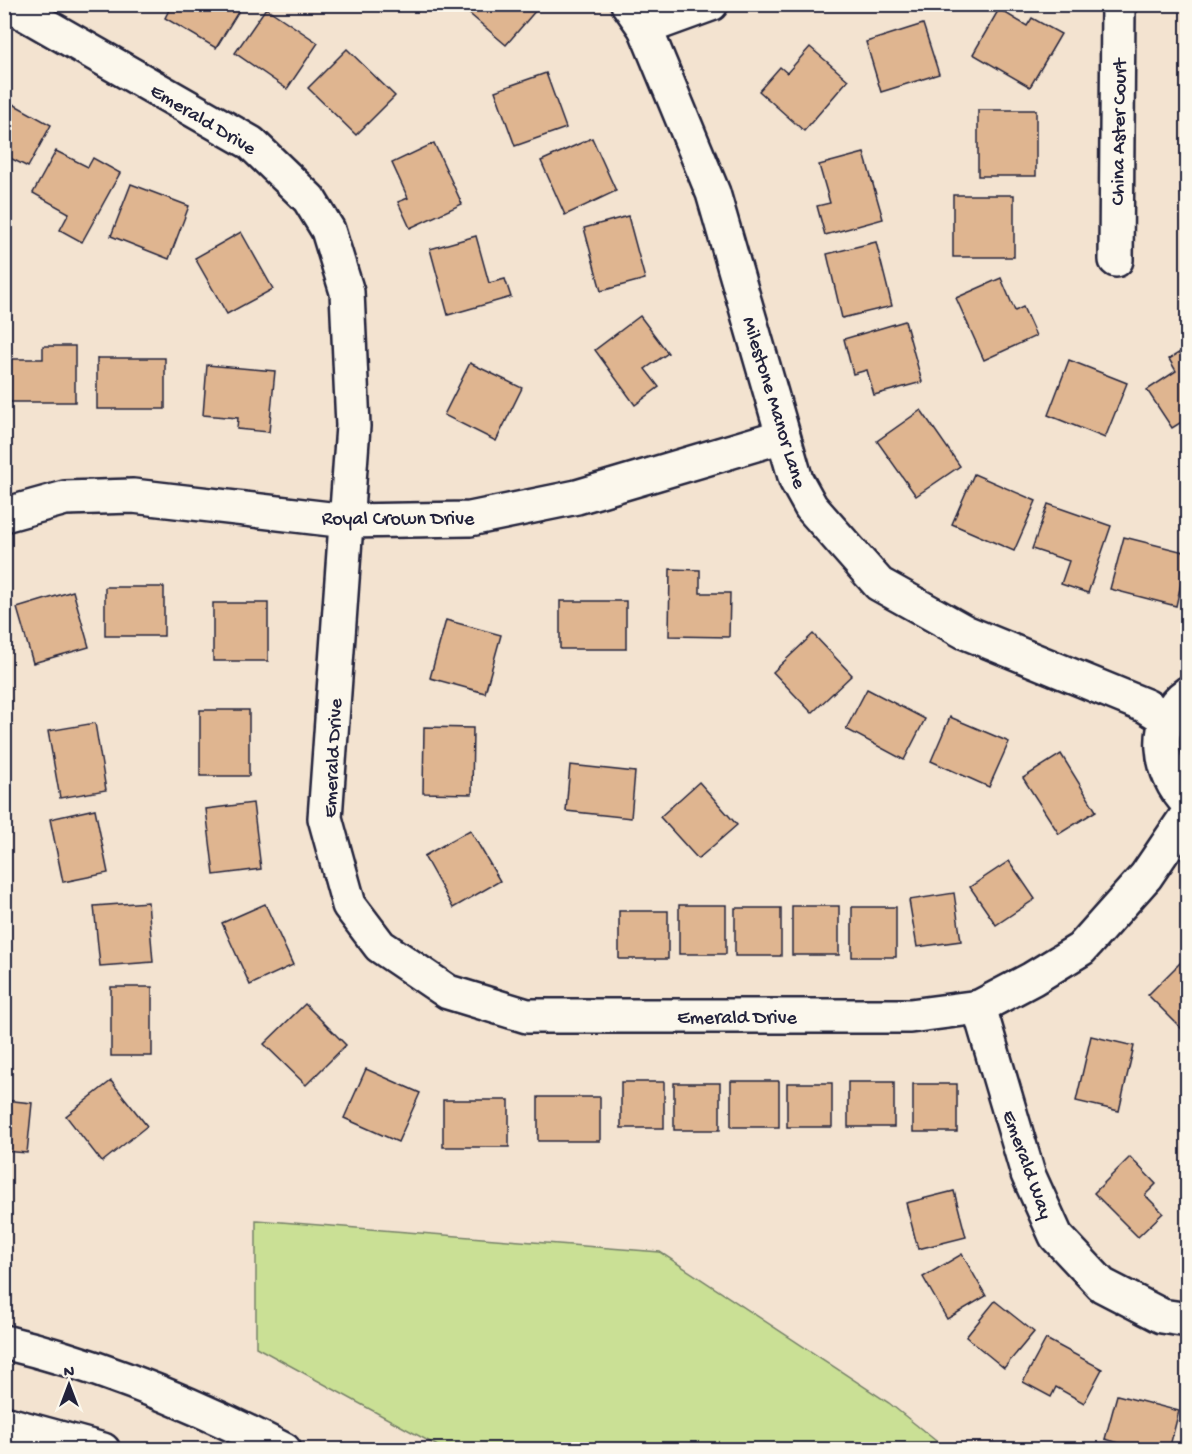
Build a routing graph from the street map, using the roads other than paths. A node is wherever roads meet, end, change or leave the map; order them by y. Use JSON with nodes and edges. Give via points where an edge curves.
{"nodes":[{"id":1,"x":8,"y":4,"type":"edge"},
{"id":2,"x":711,"y":4,"type":"edge"},
{"id":3,"x":1118,"y":4,"type":"edge"},
{"id":4,"x":637,"y":16,"type":"edge"},
{"id":5,"x":1116,"y":260,"type":"dead end"},
{"id":6,"x":783,"y":436,"type":"junction"},
{"id":7,"x":4,"y":515,"type":"edge"},
{"id":8,"x":346,"y":521,"type":"junction"},
{"id":9,"x":1188,"y":693,"type":"edge"},
{"id":10,"x":1167,"y":719,"type":"junction"},
{"id":11,"x":1188,"y":803,"type":"edge"},
{"id":12,"x":1188,"y":814,"type":"edge"},
{"id":13,"x":979,"y":1007,"type":"junction"},
{"id":14,"x":1188,"y":1320,"type":"edge"},
{"id":15,"x":4,"y":1342,"type":"edge"},
{"id":16,"x":4,"y":1423,"type":"edge"},
{"id":17,"x":104,"y":1449,"type":"edge"},
{"id":18,"x":284,"y":1449,"type":"edge"}],
"edges":[{"from":1,"to":8,"type":"street","name":"Emerald Drive","via":[[251,143],[309,199],[328,230],[346,292],[352,426]]},
{"from":2,"to":4,"type":"street"},
{"from":3,"to":5,"type":"street","name":"China Aster Court"},
{"from":4,"to":6,"type":"street","name":"Milestone Manor Lane","via":[[713,193]]},
{"from":6,"to":8,"type":"street","name":"Royal Crown Drive","via":[[577,497],[470,519]]},
{"from":6,"to":10,"type":"street","name":"Milestone Manor Lane","via":[[796,480],[811,507],[879,584],[965,632],[1146,706]]},
{"from":7,"to":8,"type":"street","name":"Royal Crown Drive","via":[[65,498],[133,496]]},
{"from":8,"to":13,"type":"street","name":"Emerald Drive","via":[[325,818],[349,905],[380,946],[448,992],[527,1016],[910,1016]]},
{"from":9,"to":10,"type":"street"},
{"from":10,"to":11,"type":"street","via":[[1162,745],[1166,770]]},
{"from":12,"to":13,"type":"street","name":"Emerald Drive","via":[[1146,876],[1081,949]]},
{"from":13,"to":14,"type":"street","name":"Emerald Way","via":[[1028,1174],[1056,1236],[1102,1285],[1162,1316]]},
{"from":15,"to":18,"type":"street","via":[[105,1372]]},
{"from":16,"to":17,"type":"street"}]}
